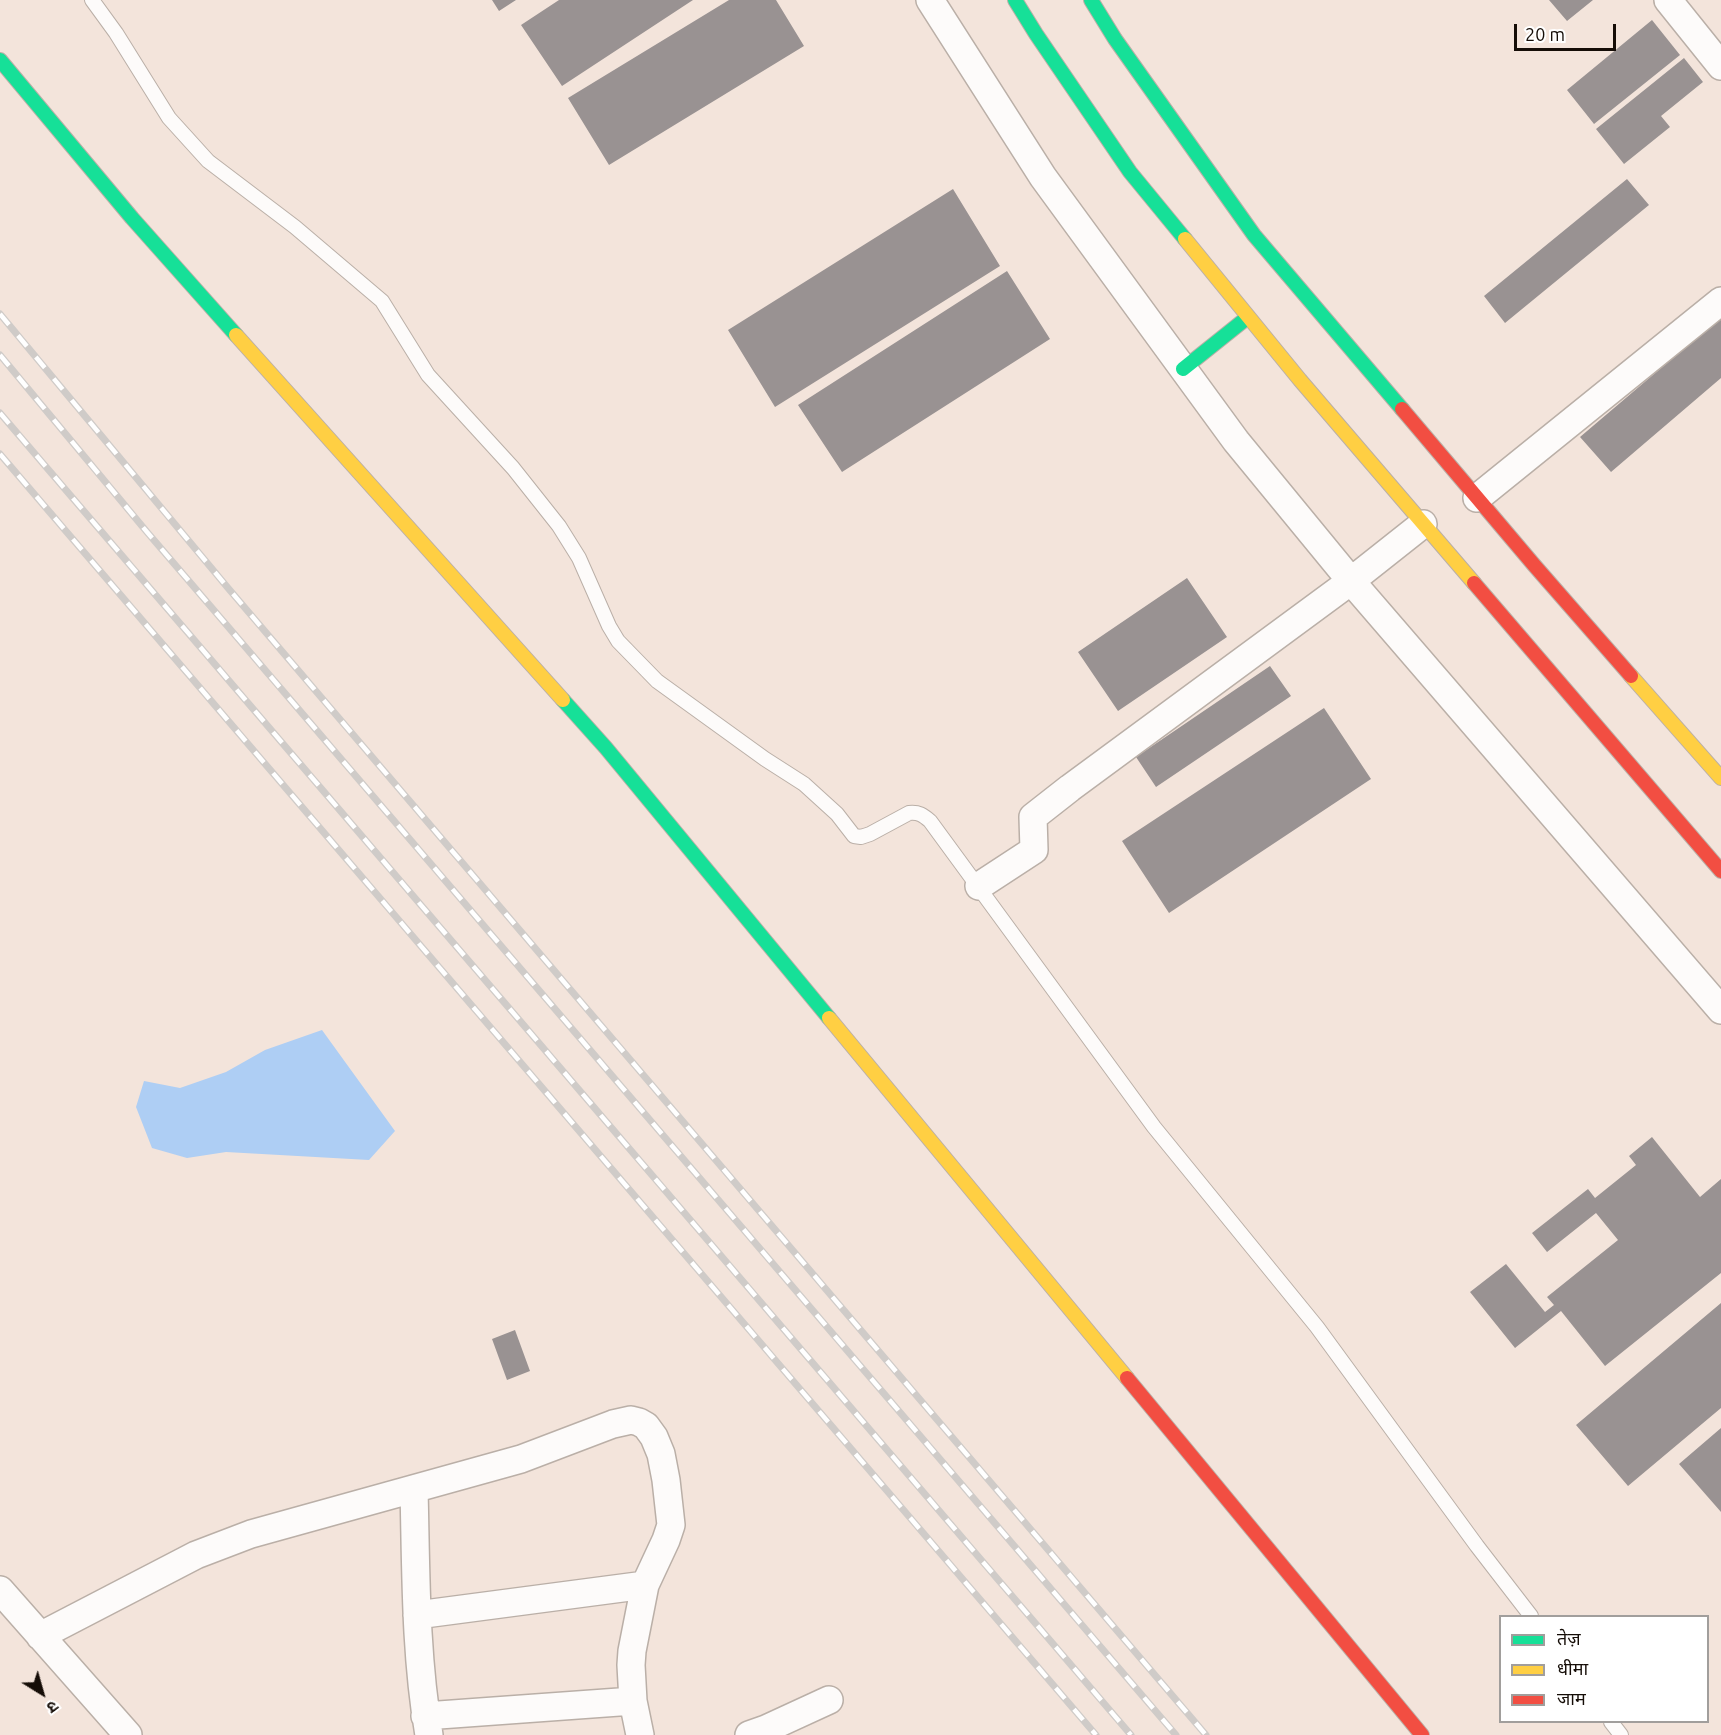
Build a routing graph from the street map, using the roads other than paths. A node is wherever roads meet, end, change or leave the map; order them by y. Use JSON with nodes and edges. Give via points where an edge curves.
{"nodes":[{"id":1,"x":92,"y":0,"type":"edge"},
{"id":2,"x":930,"y":0,"type":"edge"},
{"id":3,"x":1015,"y":0,"type":"edge"},
{"id":4,"x":1091,"y":0,"type":"edge"},
{"id":5,"x":1668,"y":0,"type":"edge"},
{"id":6,"x":0,"y":60,"type":"edge"},
{"id":7,"x":1721,"y":66,"type":"edge"},
{"id":8,"x":1721,"y":301,"type":"edge"},
{"id":9,"x":1248,"y":316,"type":"junction"},
{"id":10,"x":1183,"y":369,"type":"junction"},
{"id":11,"x":1478,"y":498,"type":"junction"},
{"id":12,"x":1423,"y":524,"type":"junction"},
{"id":13,"x":1351,"y":581,"type":"junction"},
{"id":14,"x":1721,"y":778,"type":"edge"},
{"id":15,"x":1721,"y":871,"type":"edge"},
{"id":16,"x":979,"y":886,"type":"junction"},
{"id":17,"x":1721,"y":1010,"type":"edge"},
{"id":18,"x":414,"y":1489,"type":"junction"},
{"id":19,"x":645,"y":1586,"type":"junction"},
{"id":20,"x":0,"y":1590,"type":"edge"},
{"id":21,"x":417,"y":1615,"type":"junction"},
{"id":22,"x":1529,"y":1615,"type":"edge"},
{"id":23,"x":40,"y":1636,"type":"junction"},
{"id":24,"x":829,"y":1700,"type":"dead end"},
{"id":25,"x":633,"y":1701,"type":"junction"},
{"id":26,"x":1612,"y":1723,"type":"edge"},
{"id":27,"x":427,"y":1726,"type":"edge"},
{"id":28,"x":128,"y":1735,"type":"edge"},
{"id":29,"x":640,"y":1735,"type":"edge"},
{"id":30,"x":749,"y":1735,"type":"edge"},
{"id":31,"x":1422,"y":1735,"type":"edge"},
{"id":32,"x":1621,"y":1735,"type":"edge"}],
"edges":[{"from":1,"to":16,"type":"lane","via":[[169,118],[208,161],[295,227],[382,301],[428,375],[513,468],[559,526],[579,558],[618,641],[657,681],[804,784],[855,836],[870,834],[909,813],[923,814]]},
{"from":2,"to":10,"type":"street","via":[[1043,177]]},
{"from":3,"to":9,"type":"street","via":[[1130,172]]},
{"from":4,"to":11,"type":"street","via":[[1254,235]]},
{"from":5,"to":7,"type":"street"},
{"from":6,"to":31,"type":"street","via":[[132,218],[606,748]]},
{"from":8,"to":11,"type":"street"},
{"from":9,"to":10,"type":"street"},
{"from":9,"to":12,"type":"street"},
{"from":10,"to":13,"type":"street","via":[[1236,441]]},
{"from":11,"to":14,"type":"street"},
{"from":12,"to":13,"type":"street"},
{"from":12,"to":15,"type":"street"},
{"from":13,"to":16,"type":"street","via":[[1033,817],[1034,850]]},
{"from":13,"to":17,"type":"street"},
{"from":16,"to":22,"type":"lane","via":[[1154,1127],[1317,1327]]},
{"from":18,"to":19,"type":"street","via":[[521,1459],[613,1424],[639,1422],[646,1426],[661,1454],[671,1525]]},
{"from":18,"to":21,"type":"street"},
{"from":18,"to":23,"type":"street","via":[[251,1534],[196,1555]]},
{"from":19,"to":21,"type":"street"},
{"from":19,"to":25,"type":"street","via":[[632,1651]]},
{"from":20,"to":23,"type":"street"},
{"from":21,"to":27,"type":"street"},
{"from":23,"to":28,"type":"street"},
{"from":24,"to":30,"type":"street"},
{"from":25,"to":27,"type":"street"},
{"from":25,"to":29,"type":"street"},
{"from":26,"to":32,"type":"lane"}]}
